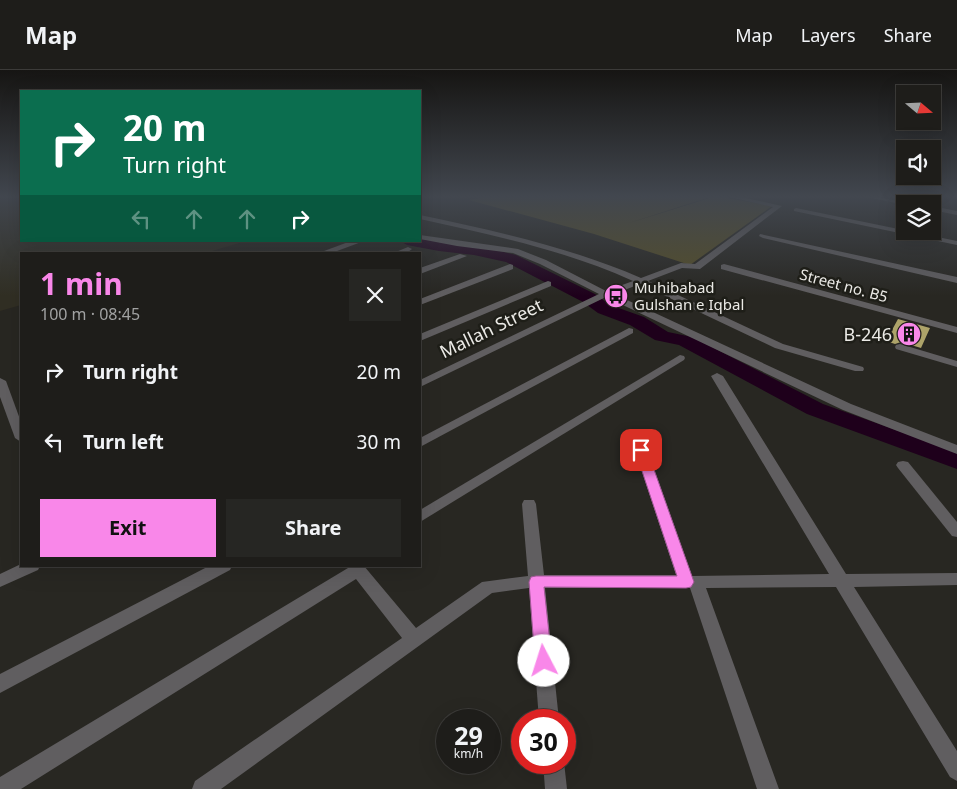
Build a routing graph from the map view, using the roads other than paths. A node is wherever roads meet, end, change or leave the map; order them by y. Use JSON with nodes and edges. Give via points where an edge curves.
{"nodes":[{"id":1,"x":484,"y":230,"type":"edge"},
{"id":2,"x":747,"y":230,"type":"edge"},
{"id":3,"x":891,"y":230,"type":"edge"},
{"id":4,"x":763,"y":236,"type":"dead end"},
{"id":5,"x":421,"y":237,"type":"edge"},
{"id":6,"x":357,"y":242,"type":"edge"},
{"id":7,"x":957,"y":243,"type":"edge"},
{"id":8,"x":408,"y":250,"type":"dead end"},
{"id":9,"x":326,"y":252,"type":"edge"},
{"id":10,"x":402,"y":252,"type":"edge"},
{"id":11,"x":462,"y":256,"type":"dead end"},
{"id":12,"x":510,"y":267,"type":"dead end"},
{"id":13,"x":724,"y":267,"type":"dead end"},
{"id":14,"x":421,"y":271,"type":"edge"},
{"id":15,"x":957,"y":280,"type":"edge"},
{"id":16,"x":641,"y":281,"type":"junction"},
{"id":17,"x":548,"y":284,"type":"dead end"},
{"id":18,"x":601,"y":296,"type":"junction"},
{"id":19,"x":421,"y":302,"type":"edge"},
{"id":20,"x":957,"y":330,"type":"edge"},
{"id":21,"x":628,"y":331,"type":"dead end"},
{"id":22,"x":421,"y":338,"type":"edge"},
{"id":23,"x":900,"y":347,"type":"dead end"},
{"id":24,"x":680,"y":358,"type":"dead end"},
{"id":25,"x":957,"y":364,"type":"edge"},
{"id":26,"x":859,"y":369,"type":"dead end"},
{"id":27,"x":717,"y":376,"type":"dead end"},
{"id":28,"x":421,"y":384,"type":"edge"},
{"id":29,"x":1,"y":386,"type":"edge"},
{"id":30,"x":635,"y":432,"type":"dead end"},
{"id":31,"x":20,"y":435,"type":"edge"},
{"id":32,"x":421,"y":441,"type":"edge"},
{"id":33,"x":957,"y":450,"type":"edge"},
{"id":34,"x":903,"y":465,"type":"dead end"},
{"id":35,"x":529,"y":504,"type":"dead end"},
{"id":36,"x":421,"y":516,"type":"edge"},
{"id":37,"x":957,"y":532,"type":"edge"},
{"id":38,"x":30,"y":567,"type":"edge"},
{"id":39,"x":222,"y":567,"type":"edge"},
{"id":40,"x":357,"y":568,"type":"edge"},
{"id":41,"x":957,"y":579,"type":"edge"},
{"id":42,"x":0,"y":581,"type":"edge"},
{"id":43,"x":842,"y":581,"type":"junction"},
{"id":44,"x":536,"y":582,"type":"junction"},
{"id":45,"x":691,"y":582,"type":"junction"},
{"id":46,"x":414,"y":639,"type":"junction"},
{"id":47,"x":0,"y":684,"type":"edge"},
{"id":48,"x":548,"y":709,"type":"edge"},
{"id":49,"x":957,"y":770,"type":"edge"},
{"id":50,"x":554,"y":774,"type":"edge"},
{"id":51,"x":1,"y":789,"type":"edge"},
{"id":52,"x":203,"y":789,"type":"edge"},
{"id":53,"x":556,"y":789,"type":"edge"},
{"id":54,"x":768,"y":789,"type":"edge"}],
"edges":[{"from":1,"to":16,"type":"street","via":[[541,244]]},
{"from":2,"to":16,"type":"street","name":"Mallah Street","via":[[697,267],[682,265]]},
{"from":3,"to":7,"type":"street"},
{"from":4,"to":15,"type":"street"},
{"from":5,"to":18,"type":"street","via":[[515,251],[543,262]]},
{"from":6,"to":9,"type":"street"},
{"from":8,"to":10,"type":"street"},
{"from":11,"to":14,"type":"street"},
{"from":12,"to":19,"type":"street"},
{"from":13,"to":20,"type":"street","name":"Street no. B5"},
{"from":16,"to":18,"type":"street","name":"Mallah Street"},
{"from":16,"to":26,"type":"street","via":[[781,346]]},
{"from":17,"to":22,"type":"street"},
{"from":18,"to":28,"type":"street","name":"Mallah Street"},
{"from":18,"to":33,"type":"street","via":[[847,407]]},
{"from":21,"to":32,"type":"street"},
{"from":23,"to":25,"type":"street"},
{"from":24,"to":36,"type":"street"},
{"from":27,"to":43,"type":"street"},
{"from":29,"to":31,"type":"street"},
{"from":30,"to":45,"type":"street"},
{"from":34,"to":37,"type":"street"},
{"from":35,"to":44,"type":"street"},
{"from":38,"to":42,"type":"street"},
{"from":39,"to":47,"type":"street"},
{"from":40,"to":46,"type":"street"},
{"from":40,"to":51,"type":"street"},
{"from":41,"to":43,"type":"street"},
{"from":43,"to":45,"type":"street"},
{"from":43,"to":49,"type":"street"},
{"from":44,"to":45,"type":"street"},
{"from":44,"to":46,"type":"street","via":[[488,587]]},
{"from":44,"to":48,"type":"street"},
{"from":45,"to":54,"type":"street"},
{"from":46,"to":52,"type":"street"},
{"from":50,"to":53,"type":"street"}]}
